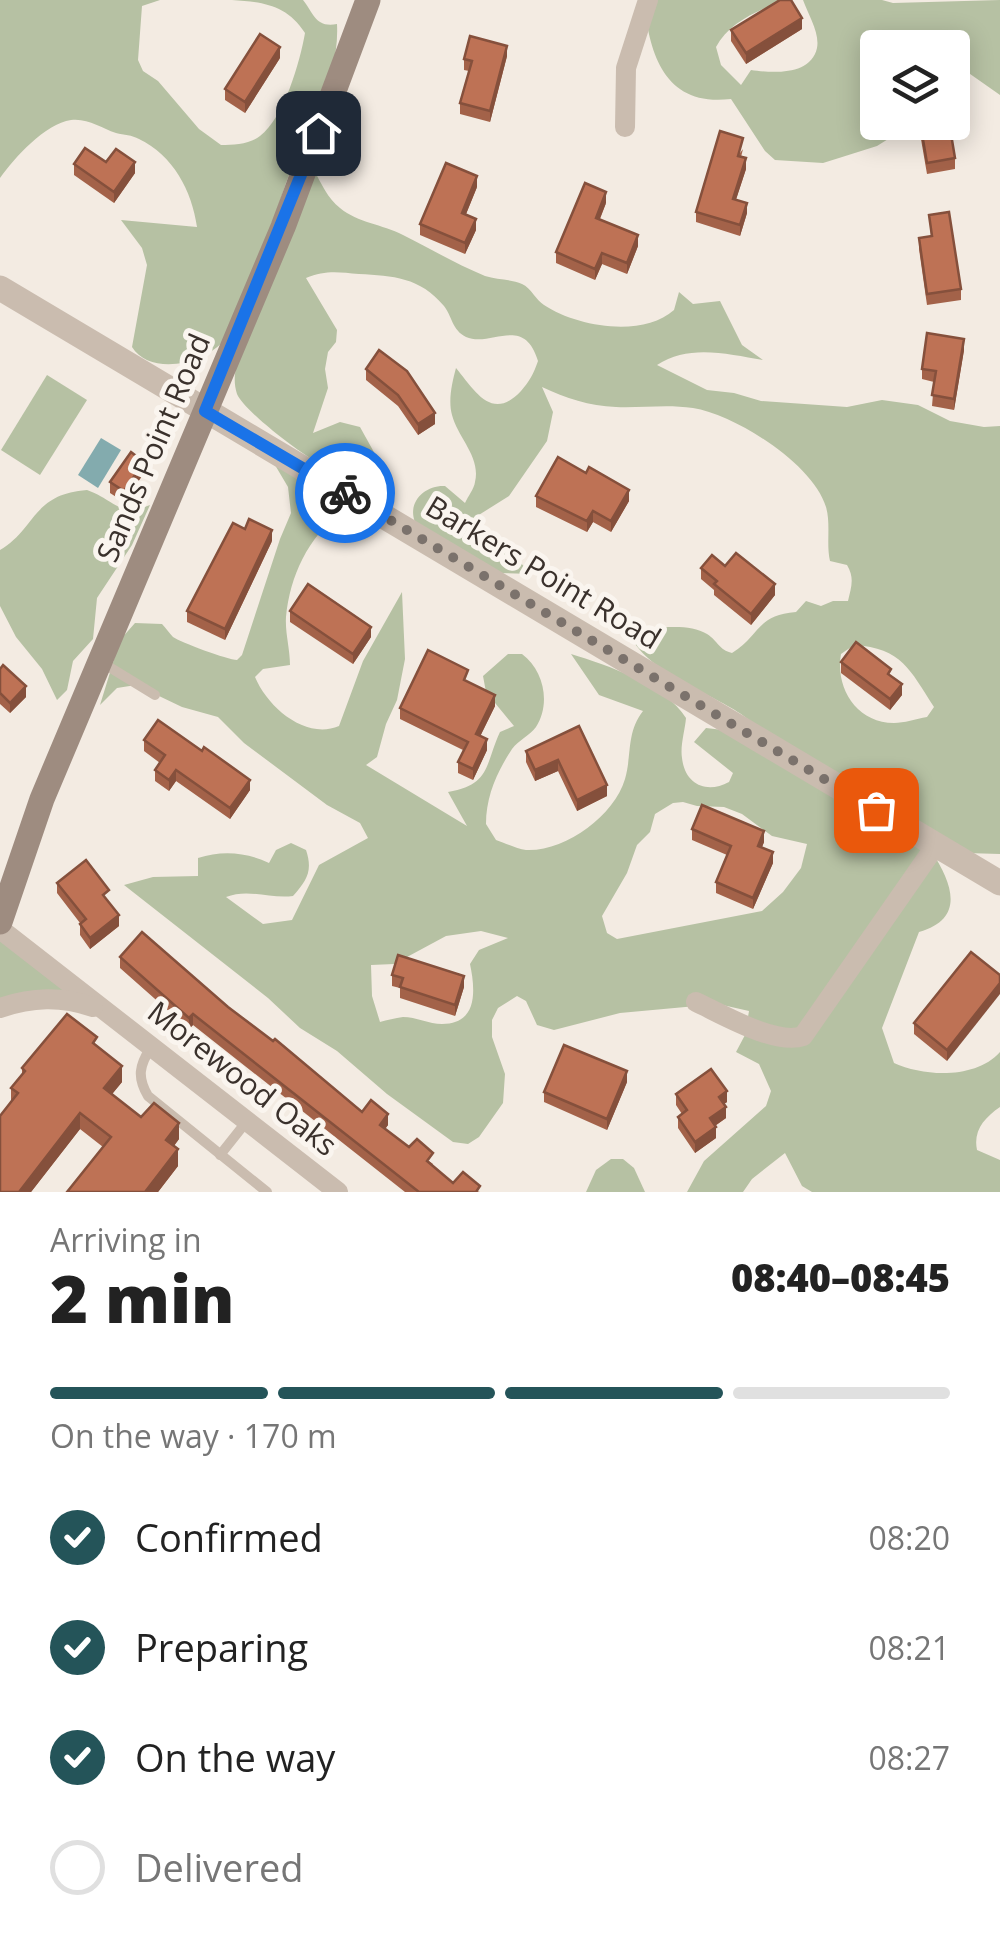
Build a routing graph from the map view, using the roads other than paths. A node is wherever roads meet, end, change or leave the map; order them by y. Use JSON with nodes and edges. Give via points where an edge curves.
{"nodes":[{"id":1,"x":368,"y":0,"type":"edge"},
{"id":2,"x":648,"y":0,"type":"edge"},
{"id":3,"x":625,"y":127,"type":"dead end"},
{"id":4,"x":0,"y":288,"type":"edge"},
{"id":5,"x":205,"y":411,"type":"junction"},
{"id":6,"x":100,"y":662,"type":"junction"},
{"id":7,"x":155,"y":696,"type":"dead end"},
{"id":8,"x":936,"y":846,"type":"junction"},
{"id":9,"x":1000,"y":882,"type":"edge"},
{"id":10,"x":0,"y":922,"type":"edge"},
{"id":11,"x":0,"y":929,"type":"edge"},
{"id":12,"x":696,"y":1002,"type":"dead end"},
{"id":13,"x":0,"y":1008,"type":"edge"},
{"id":14,"x":109,"y":1013,"type":"junction"},
{"id":15,"x":152,"y":1046,"type":"junction"},
{"id":16,"x":246,"y":1121,"type":"junction"},
{"id":17,"x":220,"y":1155,"type":"junction"},
{"id":18,"x":267,"y":1192,"type":"edge"},
{"id":19,"x":338,"y":1192,"type":"edge"}],
"edges":[{"from":1,"to":5,"type":"main road","name":"Sands Point Road"},
{"from":2,"to":3,"type":"street","via":[[626,68]]},
{"from":4,"to":5,"type":"street","name":"Barkers Point Road"},
{"from":5,"to":6,"type":"main road","name":"Sands Point Road"},
{"from":5,"to":8,"type":"street","name":"Barkers Point Road"},
{"from":6,"to":7,"type":"lane"},
{"from":6,"to":10,"type":"main road","name":"Sands Point Road","via":[[33,822]]},
{"from":8,"to":9,"type":"street","name":"Barkers Point Road"},
{"from":8,"to":12,"type":"street","via":[[804,1036],[766,1032]]},
{"from":11,"to":14,"type":"street","name":"Morewood Oaks"},
{"from":13,"to":14,"type":"street","name":"Morewood Oaks","via":[[61,999]]},
{"from":14,"to":15,"type":"street","name":"Morewood Oaks"},
{"from":15,"to":16,"type":"street","name":"Morewood Oaks"},
{"from":15,"to":17,"type":"lane","via":[[139,1076],[148,1096]]},
{"from":16,"to":17,"type":"lane"},
{"from":16,"to":19,"type":"street","name":"Morewood Oaks"},
{"from":17,"to":18,"type":"lane"}]}
